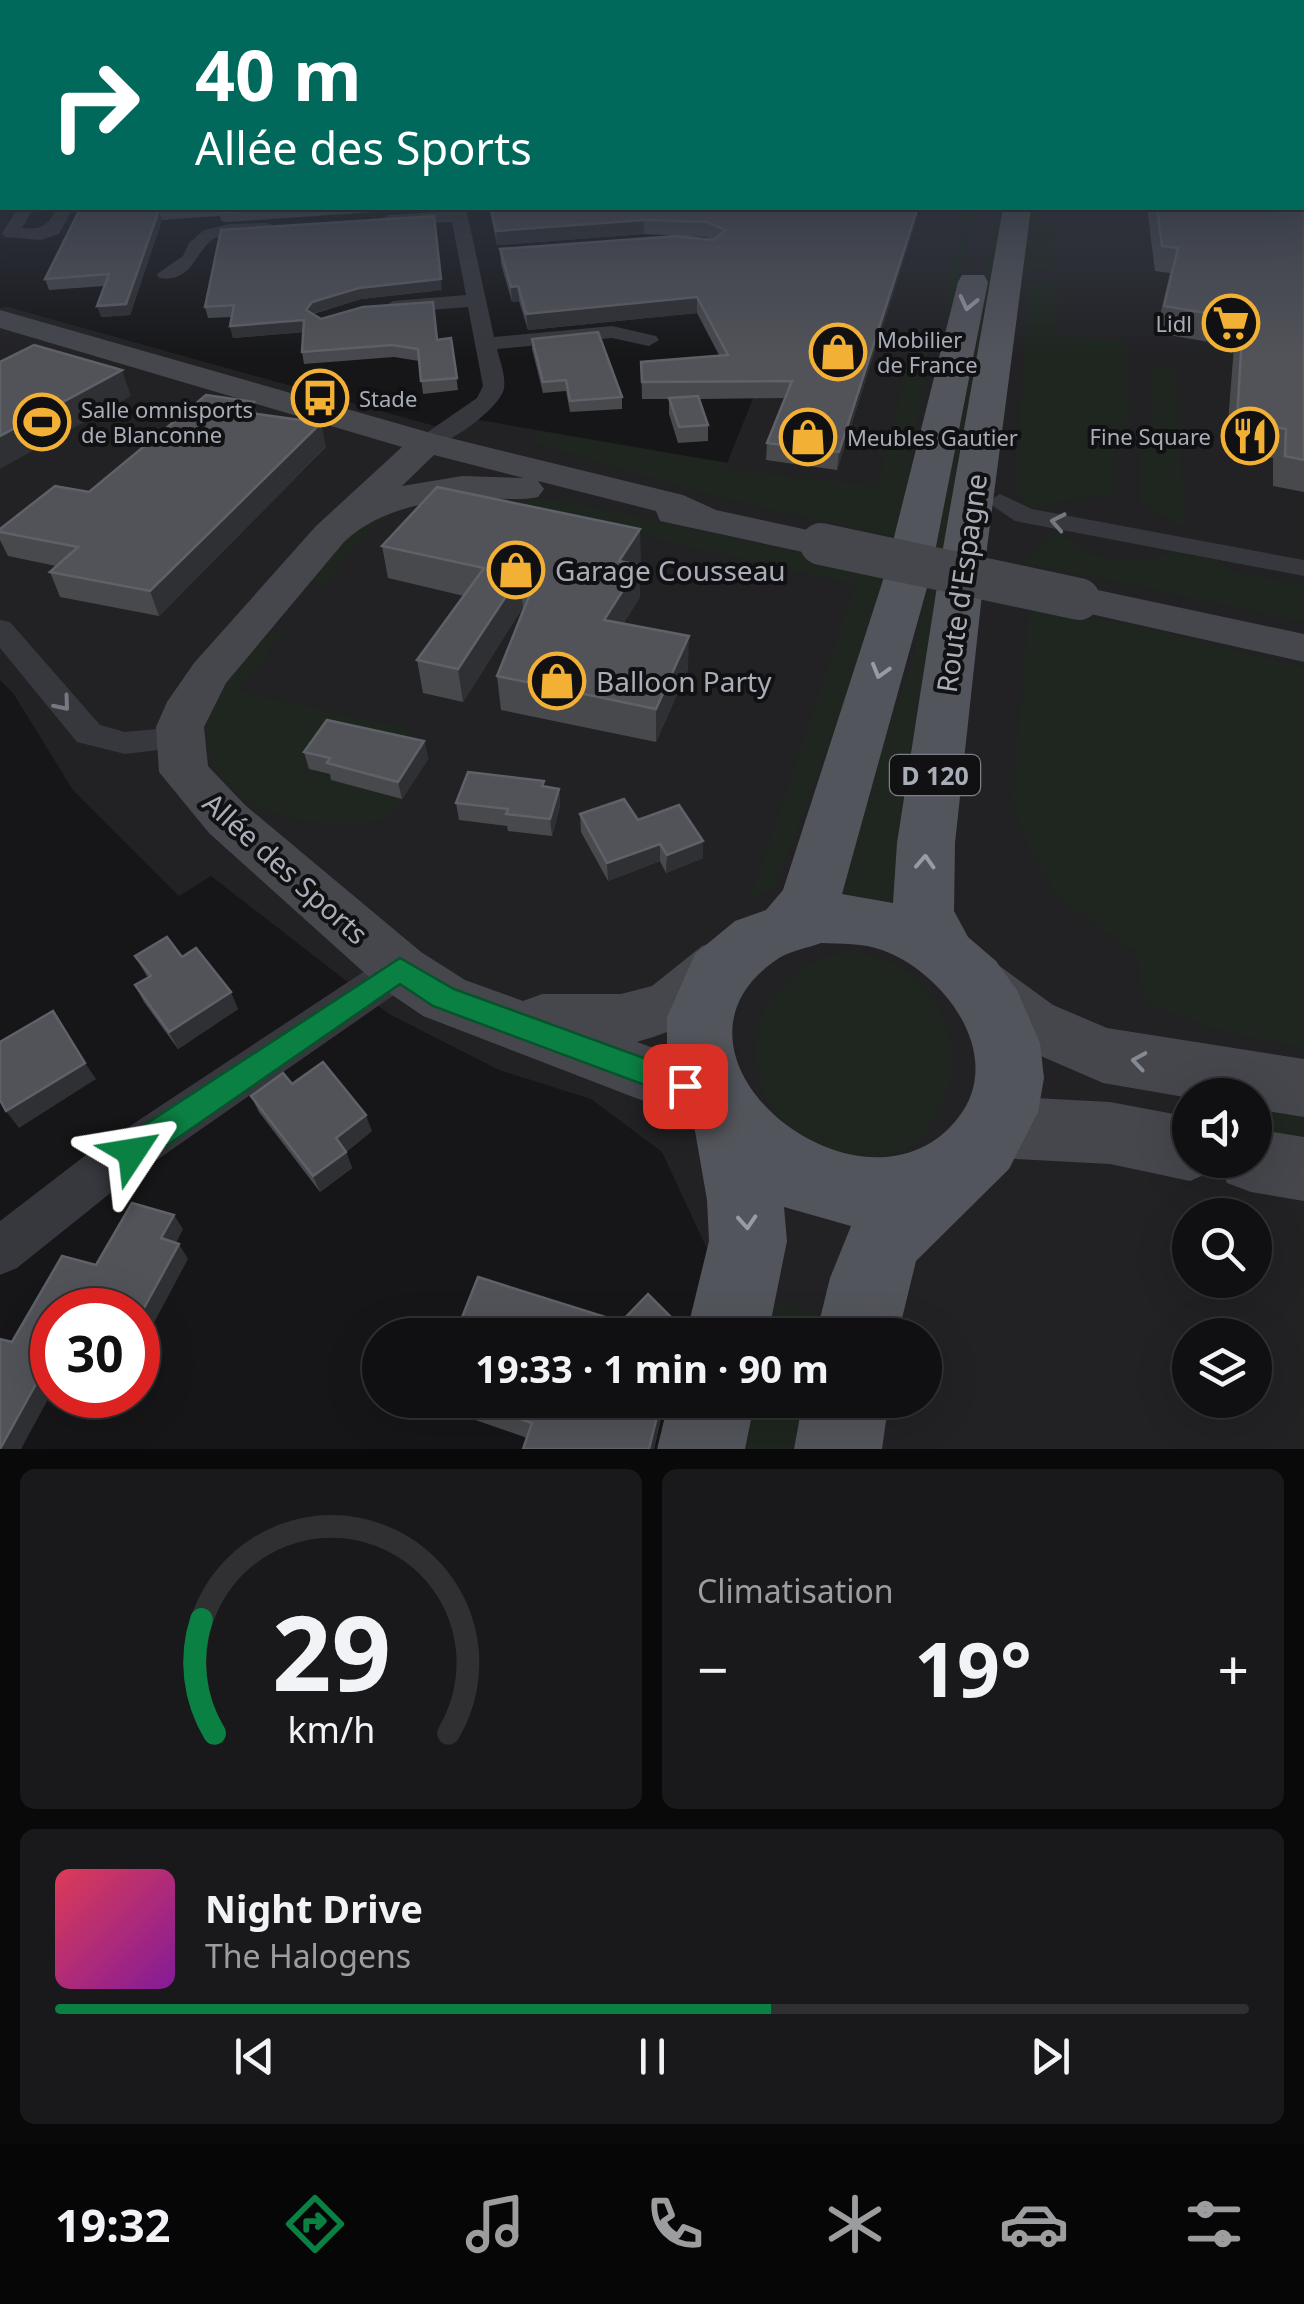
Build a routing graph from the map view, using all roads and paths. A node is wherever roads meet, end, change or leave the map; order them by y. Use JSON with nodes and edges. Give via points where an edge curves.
{"nodes":[{"id":1,"x":17,"y":224,"type":"edge"},
{"id":2,"x":56,"y":224,"type":"edge"},
{"id":3,"x":464,"y":224,"type":"edge"},
{"id":4,"x":986,"y":224,"type":"edge"},
{"id":5,"x":1015,"y":224,"type":"edge"},
{"id":6,"x":282,"y":227,"type":"edge"},
{"id":7,"x":166,"y":274,"type":"dead end"},
{"id":8,"x":478,"y":300,"type":"junction"},
{"id":9,"x":362,"y":309,"type":"edge"},
{"id":10,"x":0,"y":319,"type":"edge"},
{"id":11,"x":649,"y":340,"type":"dead end"},
{"id":12,"x":487,"y":344,"type":"junction"},
{"id":13,"x":422,"y":446,"type":"junction"},
{"id":14,"x":608,"y":502,"type":"junction"},
{"id":15,"x":1000,"y":502,"type":"dead end"},
{"id":16,"x":702,"y":518,"type":"junction"},
{"id":17,"x":330,"y":534,"type":"junction"},
{"id":18,"x":1304,"y":568,"type":"edge"},
{"id":19,"x":0,"y":630,"type":"edge"},
{"id":20,"x":1293,"y":647,"type":"edge"},
{"id":21,"x":179,"y":738,"type":"junction"},
{"id":22,"x":764,"y":937,"type":"junction"},
{"id":23,"x":958,"y":966,"type":"junction"},
{"id":24,"x":400,"y":970,"type":"junction"},
{"id":25,"x":509,"y":1020,"type":"junction"},
{"id":26,"x":1304,"y":1088,"type":"edge"},
{"id":27,"x":721,"y":1112,"type":"junction"},
{"id":28,"x":998,"y":1127,"type":"junction"},
{"id":29,"x":1172,"y":1146,"type":"edge"},
{"id":30,"x":1272,"y":1164,"type":"edge"},
{"id":31,"x":1304,"y":1169,"type":"edge"},
{"id":32,"x":942,"y":1179,"type":"junction"},
{"id":33,"x":0,"y":1251,"type":"edge"},
{"id":34,"x":731,"y":1318,"type":"edge"},
{"id":35,"x":861,"y":1318,"type":"edge"},
{"id":36,"x":708,"y":1418,"type":"edge"},
{"id":37,"x":843,"y":1418,"type":"edge"},
{"id":38,"x":701,"y":1449,"type":"edge"},
{"id":39,"x":838,"y":1449,"type":"edge"}],
"edges":[{"from":1,"to":2,"type":"street","via":[[11,233],[19,236]]},
{"from":3,"to":8,"type":"street","via":[[478,256]]},
{"from":4,"to":22,"type":"main road","name":"Route d'Espagne","number":"D 120","one_way":true,"via":[[907,578],[810,901]]},
{"from":23,"to":5,"type":"main road","name":"Route d'Espagne","number":"D 120","one_way":true,"via":[[923,912],[926,843]]},
{"from":6,"to":7,"type":"street","via":[[205,234],[191,260]]},
{"from":8,"to":9,"type":"street"},
{"from":8,"to":12,"type":"street"},
{"from":10,"to":13,"type":"street"},
{"from":11,"to":12,"type":"street","via":[[612,332]]},
{"from":12,"to":13,"type":"street","via":[[494,386],[487,402]]},
{"from":13,"to":14,"type":"street","via":[[480,470]]},
{"from":13,"to":16,"type":"street","via":[[670,504]]},
{"from":13,"to":17,"type":"street"},
{"from":14,"to":16,"type":"street"},
{"from":14,"to":17,"type":"street","via":[[534,489],[428,489],[390,500]]},
{"from":18,"to":15,"type":"street","one_way":true,"via":[[1024,515]]},
{"from":16,"to":20,"type":"street","bridge":true},
{"from":17,"to":21,"type":"street","via":[[210,673],[190,702]]},
{"from":19,"to":21,"type":"street","one_way":true,"via":[[89,734],[125,744]]},
{"from":21,"to":24,"type":"street","name":"Allée des Sports","via":[[184,772],[200,792]]},
{"from":22,"to":23,"type":"main road","via":[[820,918],[868,922],[911,934]]},
{"from":22,"to":25,"type":"street","via":[[669,1007],[621,1020]]},
{"from":22,"to":27,"type":"main road","number":"D 120","via":[[713,980],[700,1011],[701,1072]]},
{"from":26,"to":23,"type":"street","one_way":true,"via":[[1103,1055],[1032,1024]]},
{"from":23,"to":28,"type":"main road","number":"D 120","via":[[989,1001],[1009,1051],[1010,1088]]},
{"from":24,"to":25,"type":"street","name":"Allée des Sports","via":[[444,998]]},
{"from":24,"to":33,"type":"street","via":[[102,1171]]},
{"from":25,"to":27,"type":"street","name":"Allée des Sports"},
{"from":27,"to":32,"type":"main road","number":"D 120","via":[[754,1151],[795,1176],[839,1191],[888,1193]]},
{"from":27,"to":34,"type":"main road","number":"D 120","one_way":true,"via":[[745,1200],[748,1241]]},
{"from":28,"to":29,"type":"street","via":[[1110,1134]]},
{"from":28,"to":32,"type":"main road","number":"D 120","via":[[976,1156]]},
{"from":30,"to":31,"type":"street"},
{"from":32,"to":35,"type":"main road","number":"D 120","via":[[886,1236]]},
{"from":36,"to":38,"type":"main road"},
{"from":37,"to":39,"type":"main road"}]}
